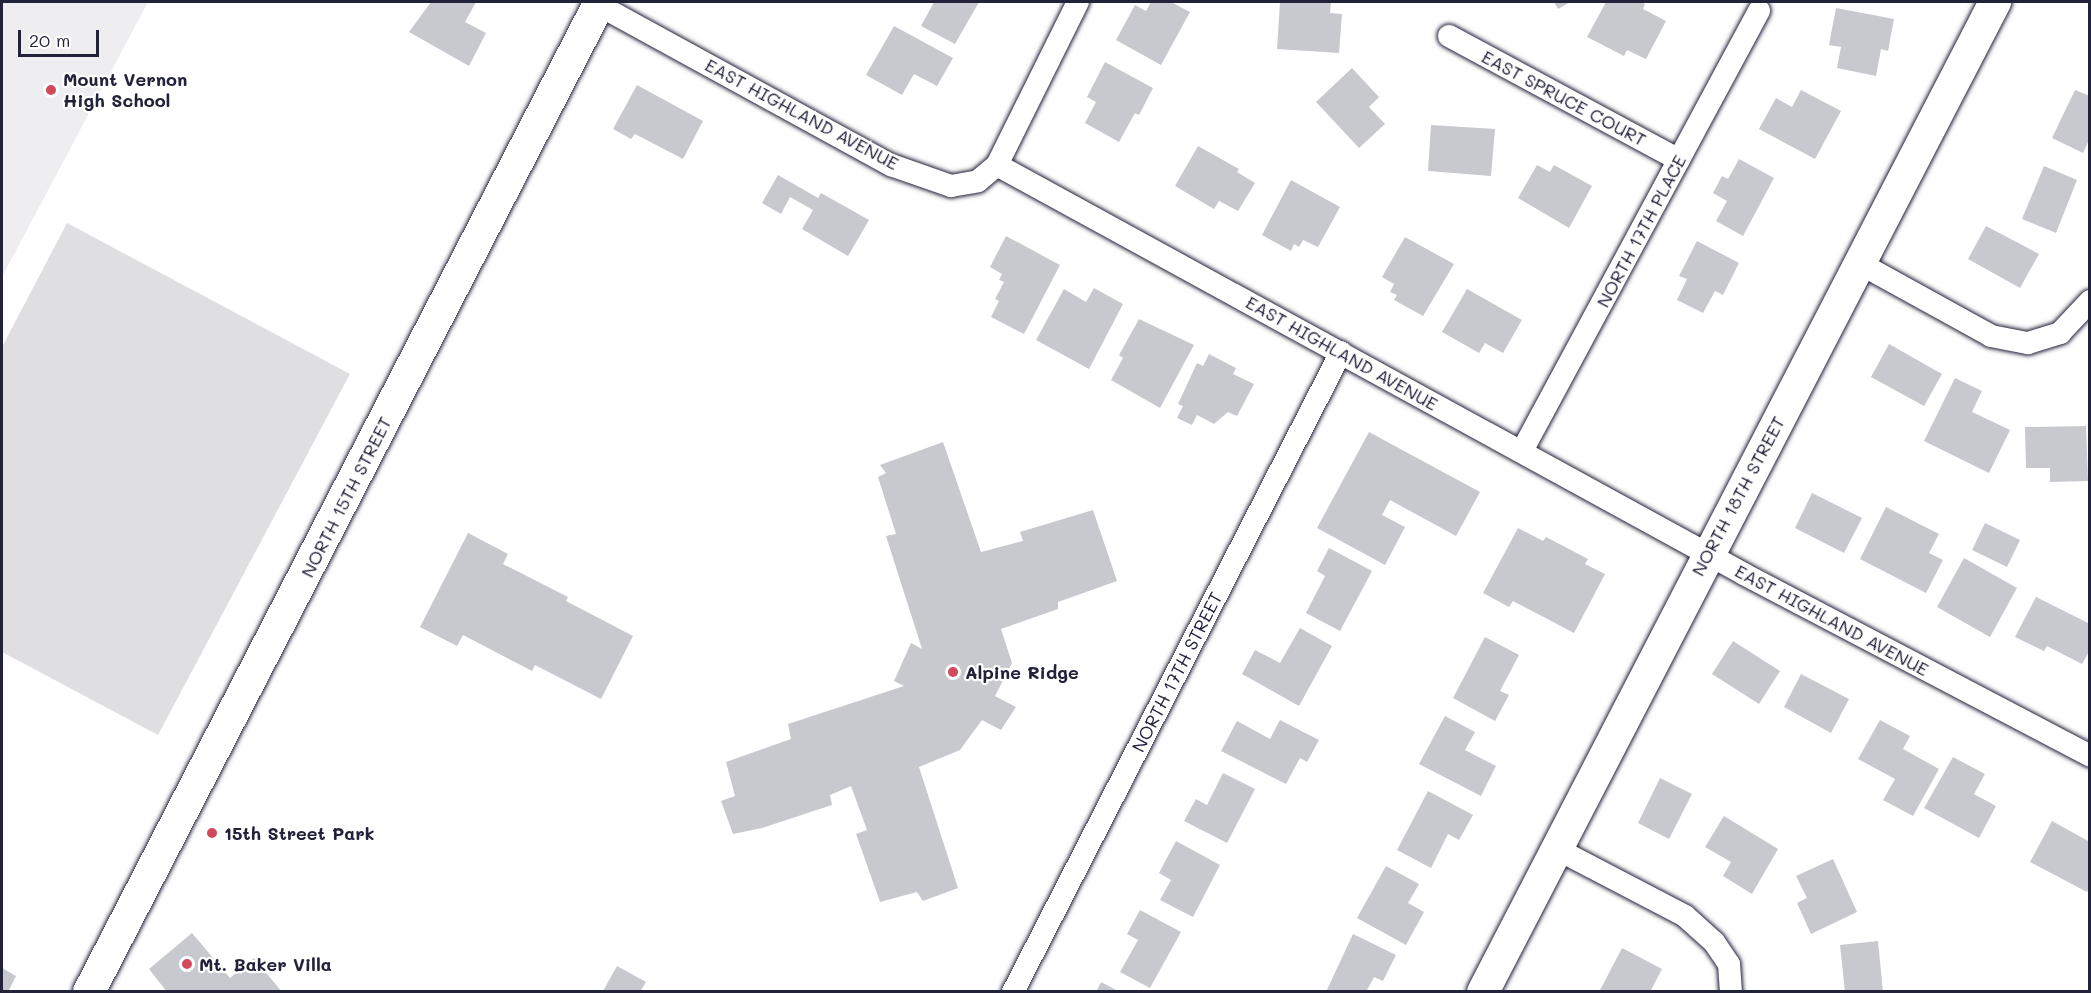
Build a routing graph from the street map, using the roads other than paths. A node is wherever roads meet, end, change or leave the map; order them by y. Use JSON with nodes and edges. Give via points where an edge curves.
{"nodes":[{"id":1,"x":597,"y":2,"type":"edge"},
{"id":2,"x":1078,"y":2,"type":"edge"},
{"id":3,"x":1995,"y":2,"type":"edge"},
{"id":4,"x":1759,"y":11,"type":"dead end"},
{"id":5,"x":1449,"y":36,"type":"dead end"},
{"id":6,"x":1679,"y":160,"type":"junction"},
{"id":7,"x":997,"y":165,"type":"junction"},
{"id":8,"x":1859,"y":263,"type":"junction"},
{"id":9,"x":2090,"y":301,"type":"edge"},
{"id":10,"x":1341,"y":352,"type":"junction"},
{"id":11,"x":1522,"y":451,"type":"junction"},
{"id":12,"x":1708,"y":553,"type":"junction"},
{"id":13,"x":2090,"y":756,"type":"edge"},
{"id":14,"x":1555,"y":848,"type":"junction"},
{"id":15,"x":89,"y":992,"type":"edge"},
{"id":16,"x":1013,"y":992,"type":"edge"},
{"id":17,"x":1483,"y":992,"type":"edge"},
{"id":18,"x":1731,"y":992,"type":"edge"}],
"edges":[{"from":1,"to":7,"type":"street","name":"EAST HIGHLAND AVENUE","via":[[891,165],[951,186],[978,181]]},
{"from":1,"to":15,"type":"street","name":"NORTH 15TH STREET"},
{"from":2,"to":7,"type":"street"},
{"from":3,"to":8,"type":"street","name":"NORTH 18TH STREET"},
{"from":4,"to":6,"type":"street","name":"NORTH 17TH PLACE"},
{"from":5,"to":6,"type":"street","name":"EAST SPRUCE COURT"},
{"from":6,"to":11,"type":"street","name":"NORTH 17TH PLACE"},
{"from":7,"to":10,"type":"street","name":"EAST HIGHLAND AVENUE"},
{"from":8,"to":9,"type":"street","via":[[1991,336],[2028,343],[2060,333]]},
{"from":8,"to":12,"type":"street","name":"NORTH 18TH STREET"},
{"from":10,"to":11,"type":"street","name":"EAST HIGHLAND AVENUE"},
{"from":10,"to":16,"type":"street","name":"NORTH 17TH STREET"},
{"from":11,"to":12,"type":"street","name":"EAST HIGHLAND AVENUE"},
{"from":12,"to":13,"type":"street","name":"EAST HIGHLAND AVENUE"},
{"from":12,"to":14,"type":"street","name":"NORTH 18TH STREET"},
{"from":14,"to":17,"type":"street","name":"NORTH 18TH STREET"},
{"from":14,"to":18,"type":"street","via":[[1685,916],[1714,942],[1729,964]]}]}
